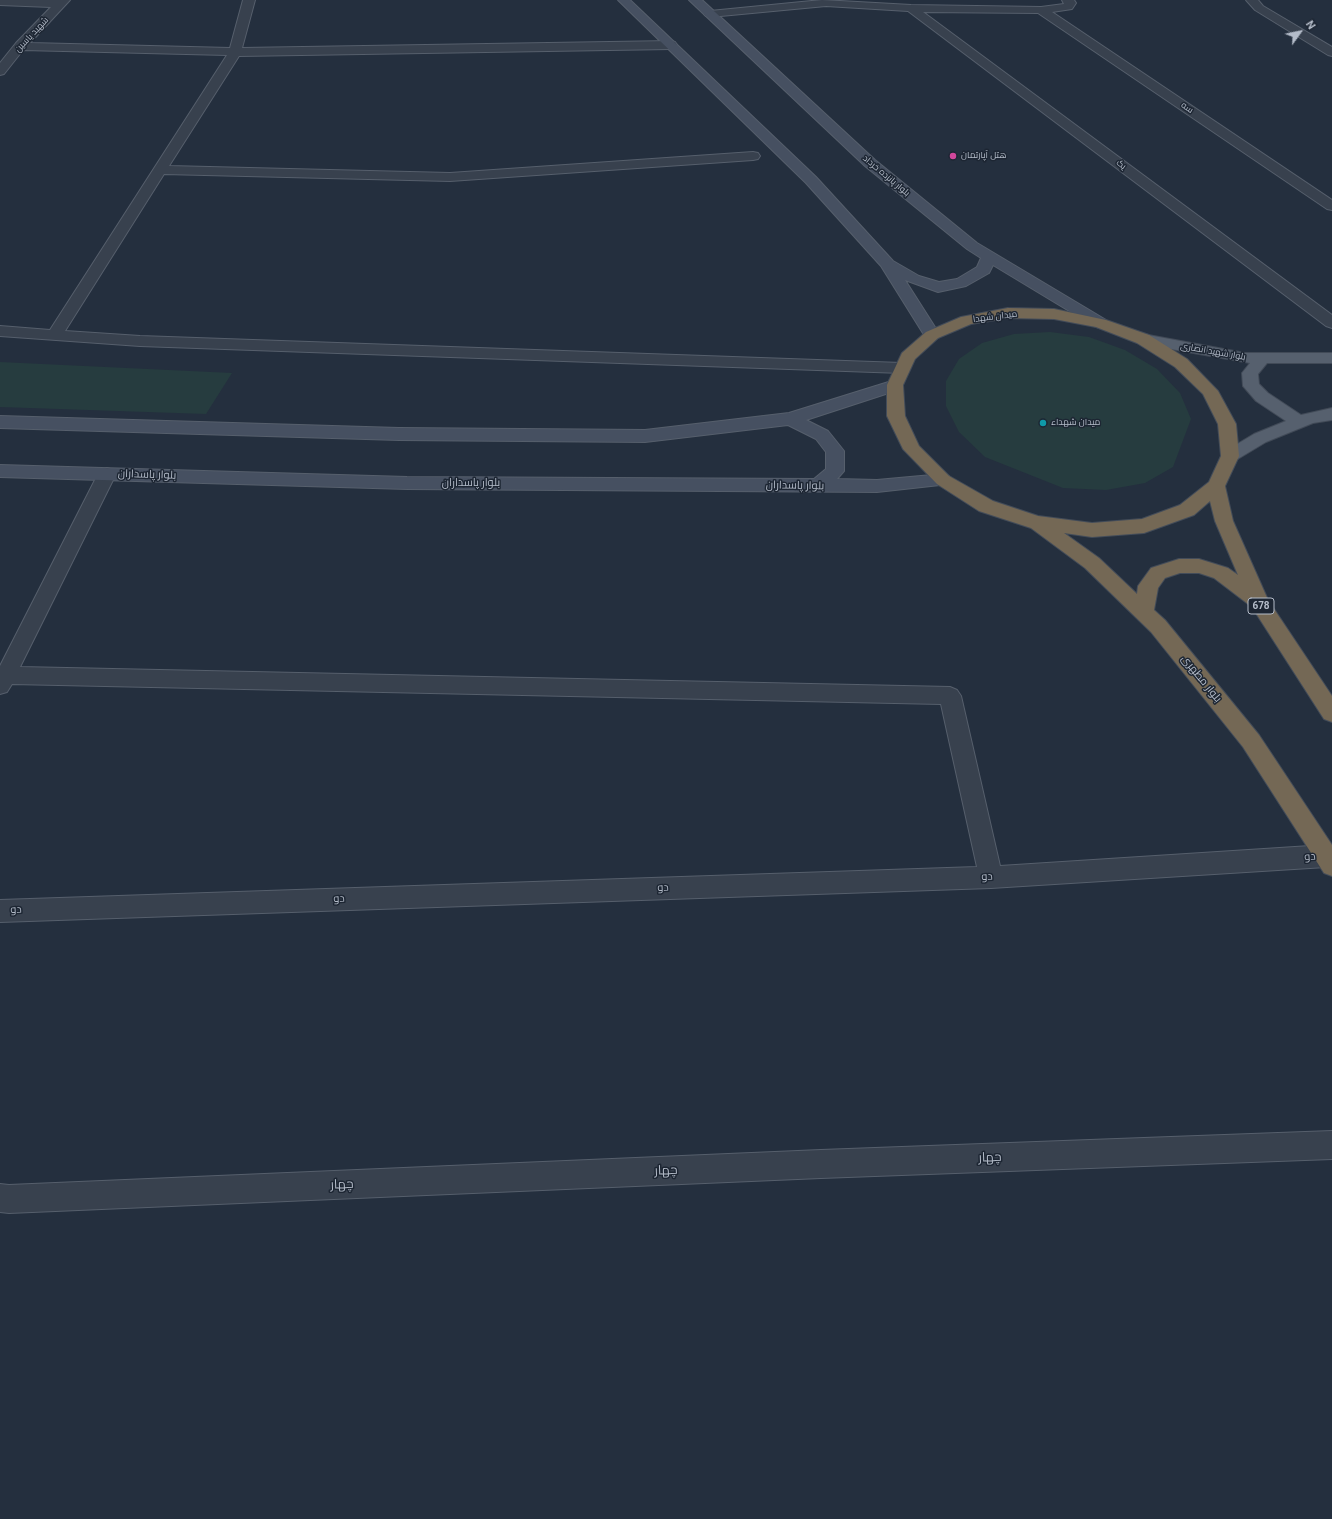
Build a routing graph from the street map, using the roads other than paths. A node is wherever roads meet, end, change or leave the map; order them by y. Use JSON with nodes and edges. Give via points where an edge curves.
{"nodes":[{"id":1,"x":249,"y":0,"type":"edge"},
{"id":2,"x":624,"y":0,"type":"edge"},
{"id":3,"x":695,"y":0,"type":"edge"},
{"id":4,"x":1068,"y":0,"type":"edge"},
{"id":5,"x":1252,"y":0,"type":"edge"},
{"id":6,"x":0,"y":2,"type":"edge"},
{"id":7,"x":63,"y":2,"type":"edge"},
{"id":8,"x":911,"y":8,"type":"junction"},
{"id":9,"x":1041,"y":10,"type":"junction"},
{"id":10,"x":710,"y":14,"type":"junction"},
{"id":11,"x":671,"y":45,"type":"junction"},
{"id":12,"x":20,"y":46,"type":"junction"},
{"id":13,"x":235,"y":52,"type":"junction"},
{"id":14,"x":1332,"y":52,"type":"edge"},
{"id":15,"x":0,"y":71,"type":"edge"},
{"id":16,"x":753,"y":156,"type":"dead end"},
{"id":17,"x":159,"y":170,"type":"junction"},
{"id":18,"x":1332,"y":205,"type":"edge"},
{"id":19,"x":990,"y":257,"type":"junction"},
{"id":20,"x":888,"y":264,"type":"junction"},
{"id":21,"x":1100,"y":323,"type":"junction"},
{"id":22,"x":1332,"y":323,"type":"edge"},
{"id":23,"x":0,"y":331,"type":"edge"},
{"id":24,"x":932,"y":335,"type":"junction"},
{"id":25,"x":54,"y":336,"type":"junction"},
{"id":26,"x":1143,"y":339,"type":"junction"},
{"id":27,"x":1263,"y":358,"type":"junction"},
{"id":28,"x":1332,"y":358,"type":"edge"},
{"id":29,"x":902,"y":368,"type":"junction"},
{"id":30,"x":895,"y":385,"type":"junction"},
{"id":31,"x":1332,"y":414,"type":"edge"},
{"id":32,"x":790,"y":419,"type":"junction"},
{"id":33,"x":0,"y":422,"type":"edge"},
{"id":34,"x":1299,"y":422,"type":"junction"},
{"id":35,"x":1230,"y":456,"type":"junction"},
{"id":36,"x":0,"y":471,"type":"edge"},
{"id":37,"x":107,"y":474,"type":"junction"},
{"id":38,"x":942,"y":480,"type":"junction"},
{"id":39,"x":818,"y":486,"type":"junction"},
{"id":40,"x":1216,"y":486,"type":"junction"},
{"id":41,"x":1037,"y":523,"type":"junction"},
{"id":42,"x":1259,"y":602,"type":"junction"},
{"id":43,"x":1144,"y":613,"type":"junction"},
{"id":44,"x":2,"y":679,"type":"edge"},
{"id":45,"x":1332,"y":713,"type":"edge"},
{"id":46,"x":1329,"y":860,"type":"edge"},
{"id":47,"x":992,"y":877,"type":"junction"},
{"id":48,"x":0,"y":911,"type":"edge"},
{"id":49,"x":1332,"y":1145,"type":"edge"},
{"id":50,"x":0,"y":1198,"type":"edge"}],
"edges":[{"from":1,"to":13,"type":"street"},
{"from":2,"to":11,"type":"main road"},
{"from":3,"to":10,"type":"main road","name":"بلوار پانزده خرداد"},
{"from":4,"to":9,"type":"street","via":[[1068,7]]},
{"from":5,"to":14,"type":"street","via":[[1258,8]]},
{"from":6,"to":7,"type":"street"},
{"from":7,"to":12,"type":"street","name":"شهید یاسین"},
{"from":8,"to":9,"type":"street"},
{"from":8,"to":10,"type":"street","via":[[826,3]]},
{"from":8,"to":22,"type":"street","name":"یک"},
{"from":9,"to":18,"type":"street","name":"سه"},
{"from":10,"to":19,"type":"main road","name":"بلوار پانزده خرداد","via":[[870,163],[972,246]]},
{"from":11,"to":13,"type":"street"},
{"from":11,"to":20,"type":"main road","via":[[810,180]]},
{"from":12,"to":13,"type":"street"},
{"from":12,"to":15,"type":"street","name":"شهید یاسین"},
{"from":13,"to":17,"type":"street"},
{"from":16,"to":17,"type":"street","via":[[450,177]]},
{"from":17,"to":25,"type":"street"},
{"from":19,"to":20,"type":"main road","via":[[984,270],[961,283],[938,287],[914,279]]},
{"from":19,"to":21,"type":"main road","name":"بلوار پانزده خرداد"},
{"from":20,"to":24,"type":"main road"},
{"from":21,"to":24,"type":"highway","name":"میدان شهدا","via":[[1054,314],[1008,313],[967,320]]},
{"from":21,"to":26,"type":"highway","name":"میدان شهدا"},
{"from":23,"to":25,"type":"street"},
{"from":24,"to":29,"type":"highway","name":"میدان شهدا","via":[[908,357]]},
{"from":25,"to":29,"type":"street"},
{"from":26,"to":27,"type":"main road","name":"بلوار شهید انصاری","via":[[1245,358]]},
{"from":26,"to":35,"type":"highway","name":"میدان شهدا","via":[[1181,363],[1210,391],[1227,424]]},
{"from":27,"to":28,"type":"main road","name":"بلوار شهید انصاری"},
{"from":27,"to":34,"type":"main road","via":[[1250,373],[1251,386],[1262,397]]},
{"from":29,"to":30,"type":"highway","name":"میدان شهدا"},
{"from":30,"to":32,"type":"main road"},
{"from":30,"to":38,"type":"highway","name":"میدان شهدا","via":[[896,416],[912,449]]},
{"from":31,"to":34,"type":"main road"},
{"from":32,"to":33,"type":"main road","via":[[645,436],[399,434]]},
{"from":32,"to":39,"type":"main road","via":[[822,435],[835,451],[835,471]]},
{"from":34,"to":35,"type":"main road","via":[[1260,438]]},
{"from":35,"to":40,"type":"highway","name":"میدان شهدا"},
{"from":36,"to":37,"type":"main road","name":"بلوار پاسداران"},
{"from":37,"to":39,"type":"main road","name":"بلوار پاسداران","via":[[407,483]]},
{"from":37,"to":44,"type":"street"},
{"from":38,"to":39,"type":"main road","name":"بلوار پاسداران","via":[[877,486]]},
{"from":38,"to":41,"type":"highway","name":"میدان شهدا","via":[[986,506]]},
{"from":40,"to":41,"type":"highway","name":"میدان شهدا","via":[[1187,510],[1144,526],[1092,530]]},
{"from":40,"to":42,"type":"highway","number":"678","via":[[1224,521]]},
{"from":41,"to":43,"type":"highway","name":"بلوار مطهری","via":[[1092,563]]},
{"from":42,"to":43,"type":"highway","via":[[1221,573],[1199,566],[1179,566],[1158,573],[1148,586]]},
{"from":42,"to":45,"type":"highway","number":"678"},
{"from":43,"to":46,"type":"highway","name":"بلوار مطهری","via":[[1158,626],[1251,741]]},
{"from":44,"to":47,"type":"street","via":[[950,696]]},
{"from":46,"to":47,"type":"street","name":"دو"},
{"from":47,"to":48,"type":"street","name":"دو"},
{"from":49,"to":50,"type":"street","name":"چهار"}]}
